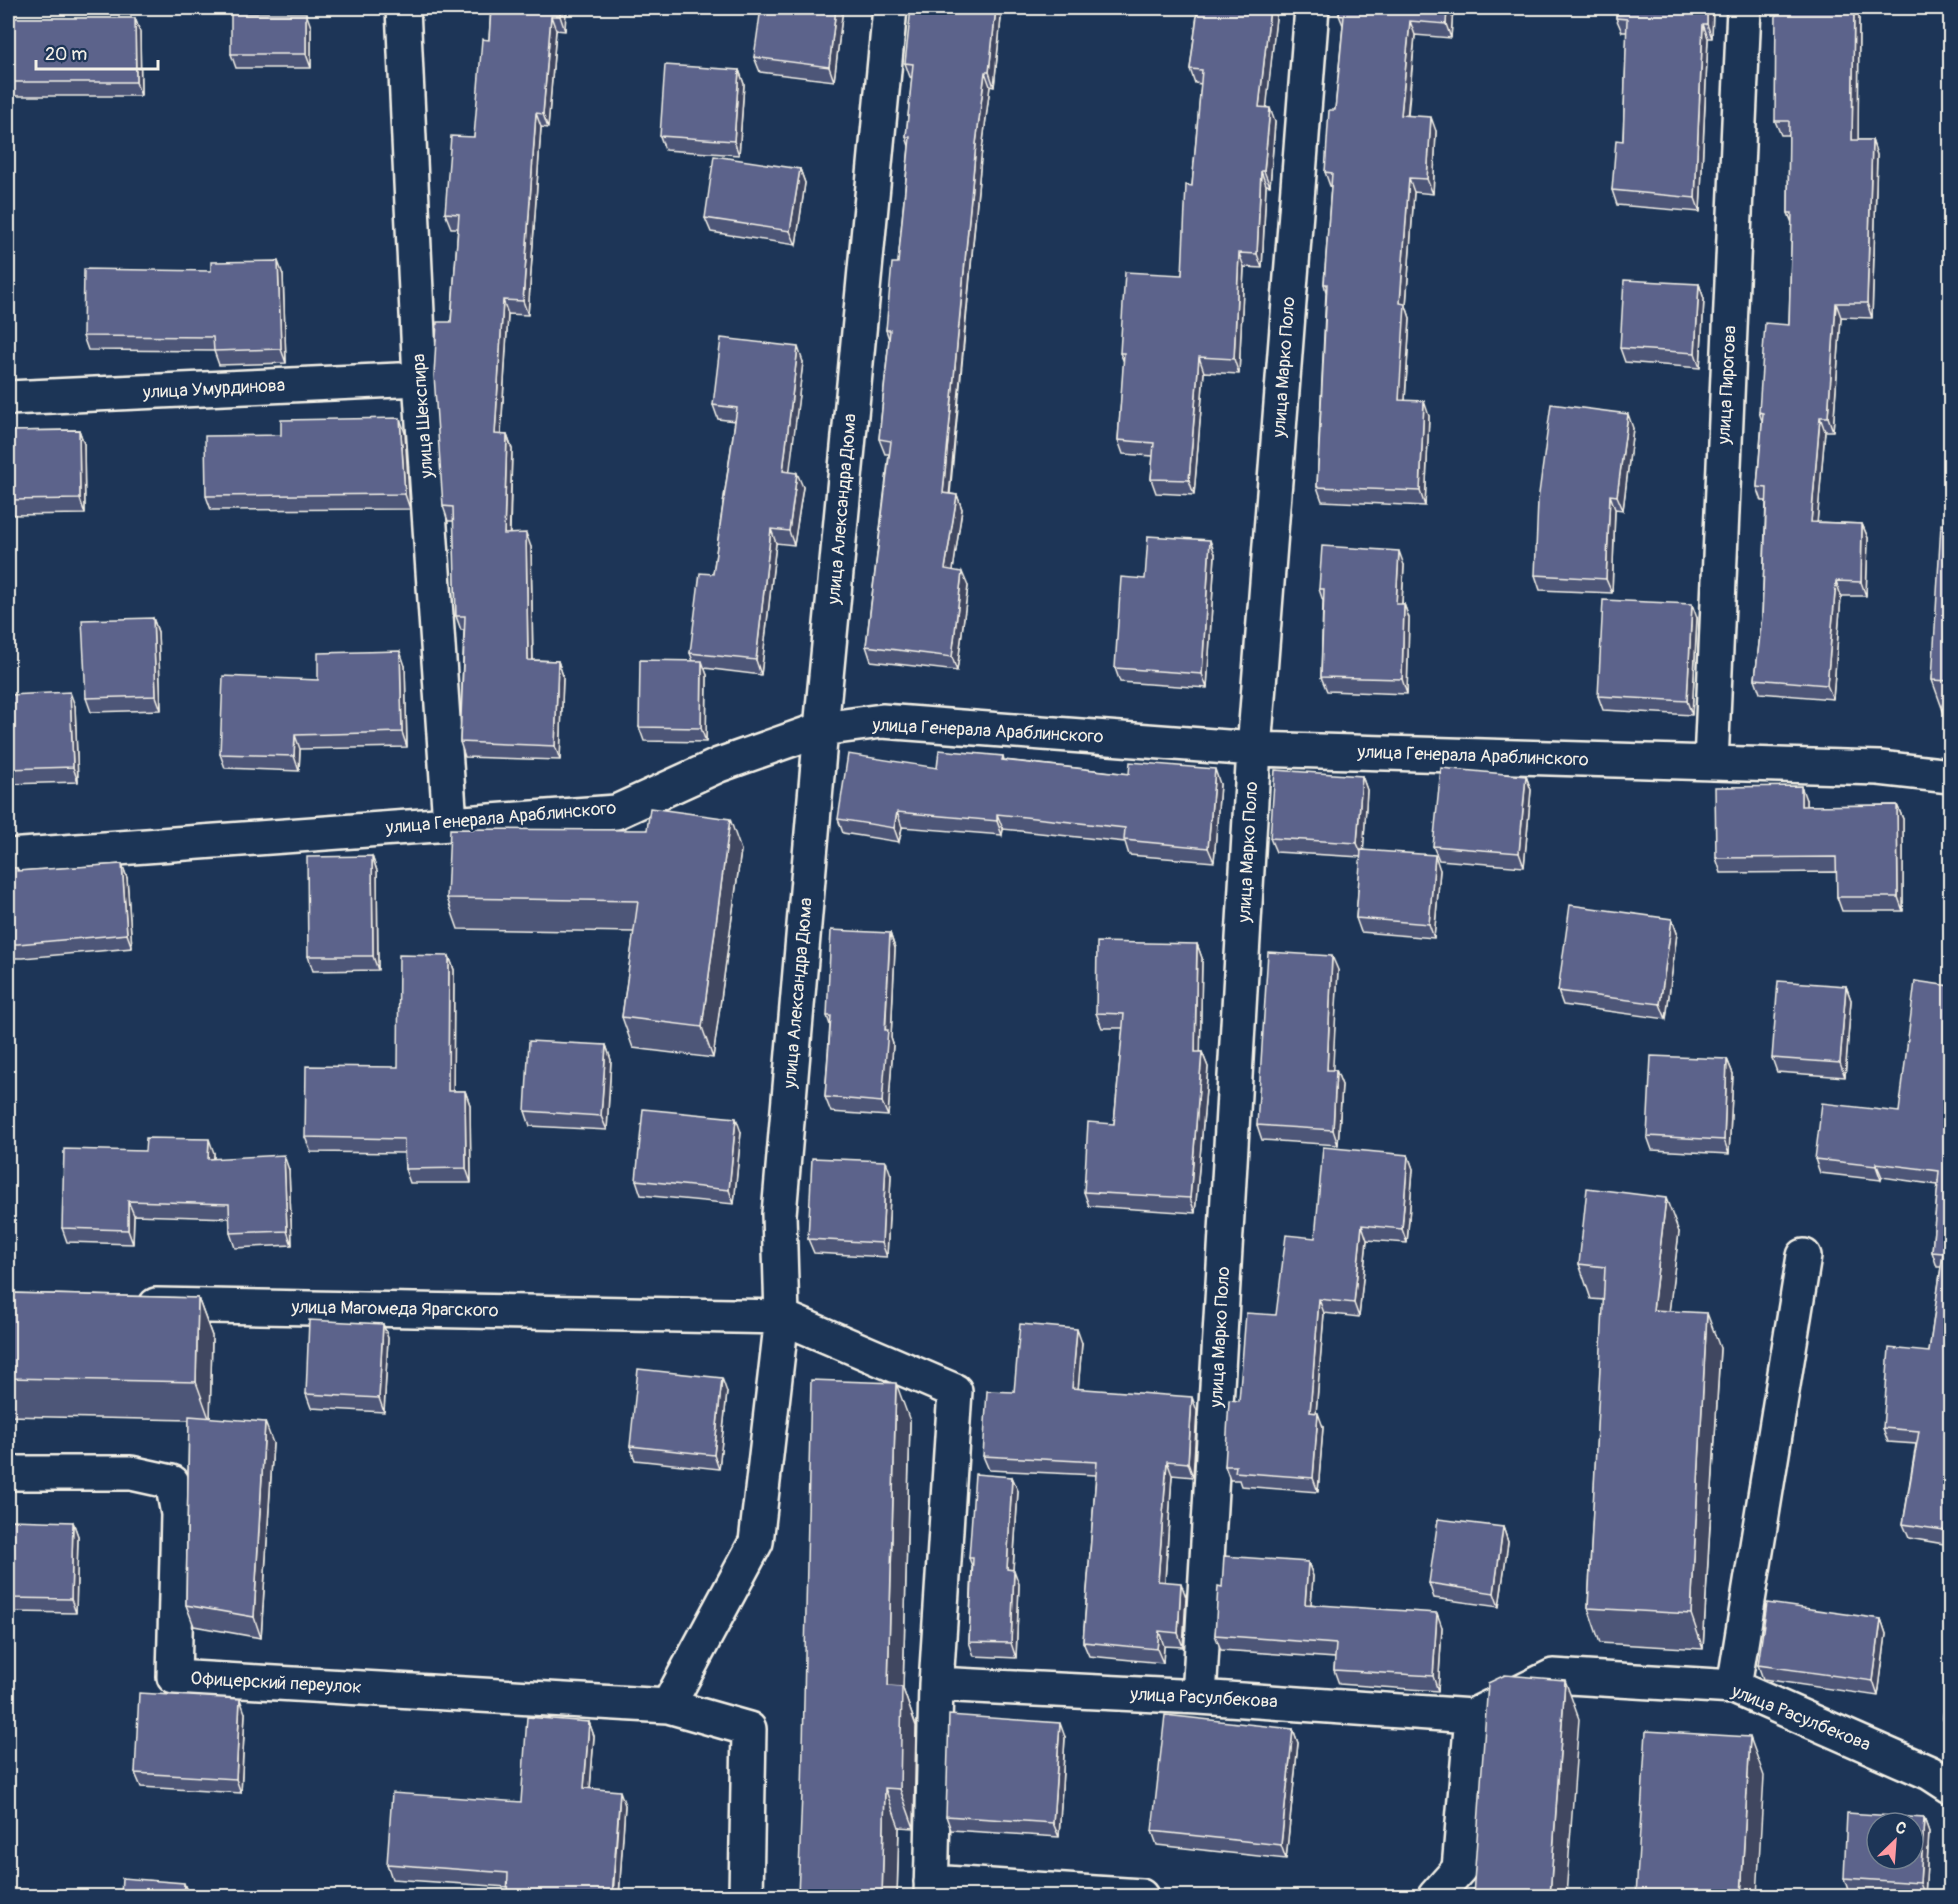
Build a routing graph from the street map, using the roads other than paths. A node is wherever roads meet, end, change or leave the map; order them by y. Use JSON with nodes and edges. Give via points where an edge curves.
{"nodes":[{"id":1,"x":403,"y":8,"type":"edge"},
{"id":2,"x":890,"y":8,"type":"edge"},
{"id":3,"x":1312,"y":8,"type":"edge"},
{"id":4,"x":1744,"y":8,"type":"edge"},
{"id":5,"x":420,"y":379,"type":"junction"},
{"id":6,"x":8,"y":398,"type":"edge"},
{"id":7,"x":821,"y":729,"type":"junction"},
{"id":8,"x":1254,"y":749,"type":"junction"},
{"id":9,"x":1711,"y":763,"type":"junction"},
{"id":10,"x":1950,"y":776,"type":"edge"},
{"id":11,"x":450,"y":823,"type":"junction"},
{"id":12,"x":8,"y":856,"type":"edge"},
{"id":13,"x":1804,"y":1256,"type":"dead end"},
{"id":14,"x":127,"y":1304,"type":"edge"},
{"id":15,"x":782,"y":1317,"type":"junction"},
{"id":16,"x":8,"y":1473,"type":"edge"},
{"id":17,"x":936,"y":1684,"type":"junction"},
{"id":18,"x":1734,"y":1687,"type":"junction"},
{"id":19,"x":1199,"y":1697,"type":"junction"},
{"id":20,"x":668,"y":1706,"type":"junction"},
{"id":21,"x":1472,"y":1716,"type":"junction"},
{"id":22,"x":1950,"y":1786,"type":"edge"},
{"id":23,"x":931,"y":1889,"type":"edge"},
{"id":24,"x":746,"y":1896,"type":"edge"},
{"id":25,"x":1141,"y":1896,"type":"edge"},
{"id":26,"x":1435,"y":1896,"type":"edge"}],
"edges":[{"from":1,"to":5,"type":"street","name":"улица Шекспира"},
{"from":2,"to":7,"type":"street","name":"улица Александра Дюма"},
{"from":3,"to":8,"type":"street","name":"улица Марко Поло"},
{"from":4,"to":9,"type":"street","name":"улица Пирогова"},
{"from":5,"to":6,"type":"street","name":"улица Умурдинова"},
{"from":5,"to":11,"type":"street","name":"улица Шекспира"},
{"from":7,"to":8,"type":"street","name":"улица Генерала Араблинского","via":[[882,720]]},
{"from":7,"to":11,"type":"street","name":"улица Генерала Араблинского","via":[[719,765],[616,812]]},
{"from":7,"to":15,"type":"street","name":"улица Александра Дюма","via":[[779,1214]]},
{"from":8,"to":9,"type":"street","name":"улица Генерала Араблинского"},
{"from":8,"to":19,"type":"street","name":"улица Марко Поло"},
{"from":9,"to":10,"type":"street","name":"улица Генерала Араблинского","via":[[1879,768]]},
{"from":11,"to":12,"type":"street","name":"улица Генерала Араблинского"},
{"from":13,"to":18,"type":"street"},
{"from":14,"to":15,"type":"street","name":"улица Магомеда Ярагского"},
{"from":15,"to":17,"type":"street","via":[[956,1391]]},
{"from":15,"to":20,"type":"street","name":"улица Александра Дюма","via":[[756,1542]]},
{"from":16,"to":20,"type":"street","name":"Офицерский переулок","via":[[131,1473],[172,1482],[177,1514],[174,1677]]},
{"from":17,"to":19,"type":"street","name":"улица Расулбекова"},
{"from":17,"to":23,"type":"street"},
{"from":18,"to":21,"type":"street","name":"улица Расулбекова","via":[[1553,1676]]},
{"from":18,"to":22,"type":"street","name":"улица Расулбекова","via":[[1930,1773]]},
{"from":19,"to":21,"type":"street","name":"улица Расулбекова"},
{"from":20,"to":24,"type":"street","via":[[749,1729]]},
{"from":21,"to":26,"type":"street","via":[[1459,1869]]},
{"from":23,"to":25,"type":"street"}]}
